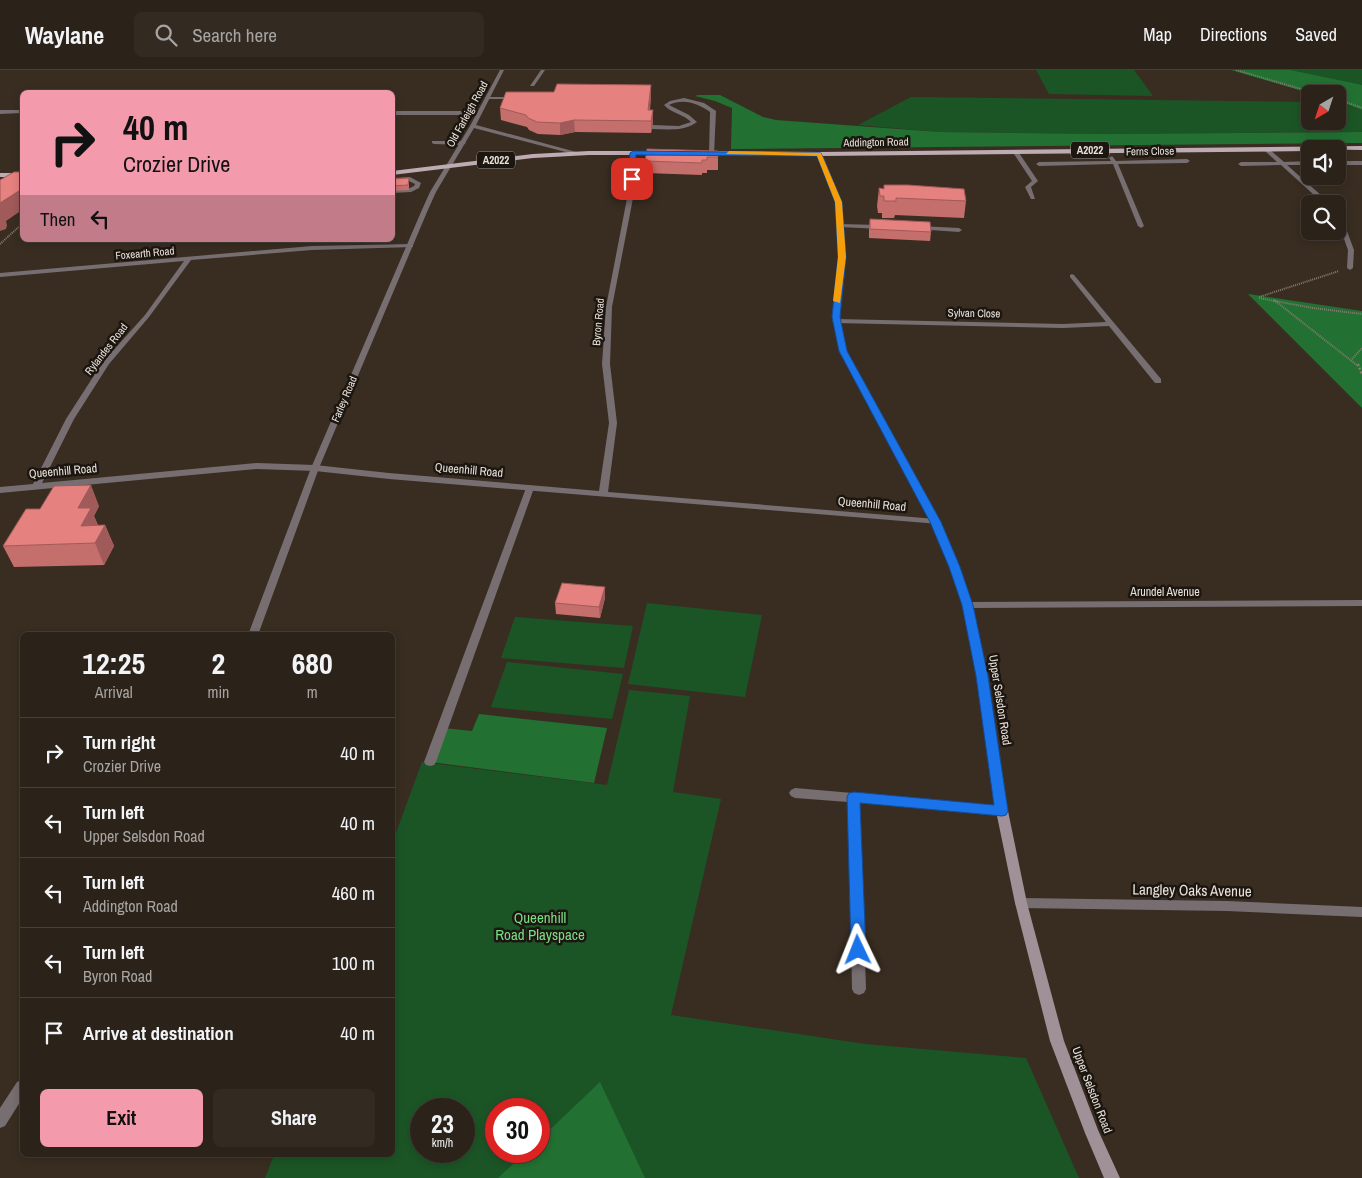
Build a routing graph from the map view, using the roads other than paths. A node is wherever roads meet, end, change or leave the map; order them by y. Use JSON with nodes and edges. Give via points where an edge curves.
{"nodes":[{"id":1,"x":502,"y":70,"type":"edge"},
{"id":2,"x":543,"y":70,"type":"edge"},
{"id":3,"x":532,"y":85,"type":"dead end"},
{"id":4,"x":487,"y":98,"type":"junction"},
{"id":5,"x":522,"y":98,"type":"edge"},
{"id":6,"x":0,"y":112,"type":"edge"},
{"id":7,"x":20,"y":112,"type":"edge"},
{"id":8,"x":395,"y":113,"type":"edge"},
{"id":9,"x":479,"y":113,"type":"junction"},
{"id":10,"x":473,"y":126,"type":"junction"},
{"id":11,"x":652,"y":127,"type":"edge"},
{"id":12,"x":434,"y":142,"type":"dead end"},
{"id":13,"x":463,"y":143,"type":"junction"},
{"id":14,"x":1266,"y":148,"type":"junction"},
{"id":15,"x":1362,"y":148,"type":"edge"},
{"id":16,"x":1107,"y":150,"type":"junction"},
{"id":17,"x":1015,"y":151,"type":"junction"},
{"id":18,"x":577,"y":153,"type":"junction"},
{"id":19,"x":633,"y":153,"type":"junction"},
{"id":20,"x":673,"y":153,"type":"edge"},
{"id":21,"x":692,"y":153,"type":"edge"},
{"id":22,"x":712,"y":153,"type":"junction"},
{"id":23,"x":819,"y":154,"type":"junction"},
{"id":24,"x":1187,"y":161,"type":"dead end"},
{"id":25,"x":1114,"y":162,"type":"junction"},
{"id":26,"x":1285,"y":163,"type":"junction"},
{"id":27,"x":1301,"y":163,"type":"edge"},
{"id":28,"x":1346,"y":163,"type":"edge"},
{"id":29,"x":1039,"y":164,"type":"dead end"},
{"id":30,"x":1241,"y":164,"type":"dead end"},
{"id":31,"x":1362,"y":164,"type":"edge"},
{"id":32,"x":448,"y":168,"type":"junction"},
{"id":33,"x":420,"y":171,"type":"junction"},
{"id":34,"x":395,"y":173,"type":"edge"},
{"id":35,"x":0,"y":175,"type":"edge"},
{"id":36,"x":20,"y":175,"type":"edge"},
{"id":37,"x":410,"y":179,"type":"junction"},
{"id":38,"x":395,"y":180,"type":"edge"},
{"id":39,"x":395,"y":192,"type":"edge"},
{"id":40,"x":1319,"y":195,"type":"edge"},
{"id":41,"x":1033,"y":198,"type":"dead end"},
{"id":42,"x":840,"y":225,"type":"junction"},
{"id":43,"x":1141,"y":226,"type":"dead end"},
{"id":44,"x":890,"y":227,"type":"edge"},
{"id":45,"x":910,"y":228,"type":"edge"},
{"id":46,"x":959,"y":230,"type":"dead end"},
{"id":47,"x":1346,"y":237,"type":"edge"},
{"id":48,"x":410,"y":246,"type":"junction"},
{"id":49,"x":188,"y":260,"type":"junction"},
{"id":50,"x":1350,"y":268,"type":"road end"},
{"id":51,"x":0,"y":275,"type":"edge"},
{"id":52,"x":1072,"y":276,"type":"dead end"},
{"id":53,"x":836,"y":320,"type":"junction"},
{"id":54,"x":1111,"y":324,"type":"junction"},
{"id":55,"x":1158,"y":381,"type":"dead end"},
{"id":56,"x":315,"y":468,"type":"junction"},
{"id":57,"x":37,"y":485,"type":"junction"},
{"id":58,"x":530,"y":488,"type":"junction"},
{"id":59,"x":0,"y":490,"type":"edge"},
{"id":60,"x":603,"y":493,"type":"junction"},
{"id":61,"x":936,"y":522,"type":"junction"},
{"id":62,"x":1362,"y":603,"type":"edge"},
{"id":63,"x":967,"y":605,"type":"junction"},
{"id":64,"x":254,"y":632,"type":"edge"},
{"id":65,"x":430,"y":762,"type":"dead end"},
{"id":66,"x":795,"y":793,"type":"dead end"},
{"id":67,"x":854,"y":797,"type":"junction"},
{"id":68,"x":1002,"y":811,"type":"junction"},
{"id":69,"x":1020,"y":903,"type":"junction"},
{"id":70,"x":1362,"y":912,"type":"edge"},
{"id":71,"x":859,"y":989,"type":"dead end"},
{"id":72,"x":20,"y":1090,"type":"edge"},
{"id":73,"x":0,"y":1121,"type":"edge"},
{"id":74,"x":1112,"y":1178,"type":"edge"}],
"edges":[{"from":1,"to":4,"type":"street","name":"Old Farleigh Road"},
{"from":2,"to":3,"type":"street"},
{"from":4,"to":5,"type":"street"},
{"from":4,"to":9,"type":"street","name":"Old Farleigh Road"},
{"from":6,"to":7,"type":"street"},
{"from":8,"to":9,"type":"street"},
{"from":9,"to":10,"type":"street","name":"Old Farleigh Road"},
{"from":10,"to":13,"type":"street","name":"Old Farleigh Road"},
{"from":10,"to":18,"type":"street"},
{"from":11,"to":22,"type":"street","via":[[678,127],[694,122],[685,114],[668,108],[666,105],[670,102],[680,100],[706,105],[713,111]]},
{"from":12,"to":13,"type":"street"},
{"from":13,"to":32,"type":"street","name":"Old Farleigh Road"},
{"from":14,"to":15,"type":"main road","name":"Addington Road","number":"A2022"},
{"from":14,"to":16,"type":"main road","name":"Addington Road","number":"A2022"},
{"from":14,"to":26,"type":"street"},
{"from":16,"to":17,"type":"main road","name":"Addington Road","number":"A2022"},
{"from":16,"to":25,"type":"street","name":"Ferns Close"},
{"from":17,"to":23,"type":"main road","name":"Addington Road","number":"A2022"},
{"from":17,"to":41,"type":"street","via":[[1035,181],[1028,187]]},
{"from":18,"to":19,"type":"main road","number":"A2022"},
{"from":18,"to":32,"type":"main road","number":"A2022"},
{"from":19,"to":20,"type":"main road","number":"A2022"},
{"from":19,"to":60,"type":"street","name":"Byron Road","via":[[632,188],[608,307],[606,364],[613,423]]},
{"from":21,"to":22,"type":"main road","name":"Addington Road","number":"A2022"},
{"from":22,"to":23,"type":"main road","name":"Addington Road","number":"A2022"},
{"from":23,"to":42,"type":"main road","name":"Upper Selsdon Road","via":[[839,202]]},
{"from":24,"to":25,"type":"street","name":"Ferns Close"},
{"from":25,"to":29,"type":"street","name":"Ferns Close"},
{"from":25,"to":43,"type":"street","name":"Ferns Close"},
{"from":26,"to":27,"type":"street"},
{"from":26,"to":30,"type":"street"},
{"from":26,"to":40,"type":"street"},
{"from":28,"to":31,"type":"street"},
{"from":32,"to":33,"type":"main road","number":"A2022"},
{"from":32,"to":48,"type":"street","name":"Farley Road","via":[[433,192]]},
{"from":33,"to":34,"type":"main road","number":"A2022"},
{"from":33,"to":37,"type":"street"},
{"from":35,"to":36,"type":"main road"},
{"from":37,"to":38,"type":"street"},
{"from":37,"to":39,"type":"street","via":[[417,181],[416,188]]},
{"from":42,"to":44,"type":"street"},
{"from":42,"to":53,"type":"main road","name":"Upper Selsdon Road","via":[[842,257]]},
{"from":45,"to":46,"type":"street"},
{"from":47,"to":50,"type":"street","via":[[1351,250]]},
{"from":48,"to":49,"type":"street","name":"Foxearth Road","via":[[312,248]]},
{"from":48,"to":56,"type":"street","name":"Farley Road"},
{"from":49,"to":51,"type":"street","name":"Foxearth Road"},
{"from":49,"to":57,"type":"street","name":"Rylandes Road","via":[[147,316],[106,363],[70,419]]},
{"from":52,"to":54,"type":"street"},
{"from":53,"to":54,"type":"street","name":"Sylvan Close","via":[[1063,326]]},
{"from":53,"to":61,"type":"main road","name":"Upper Selsdon Road","via":[[843,351]]},
{"from":54,"to":55,"type":"street"},
{"from":56,"to":57,"type":"street","name":"Queenhill Road","via":[[257,466]]},
{"from":56,"to":58,"type":"street","name":"Queenhill Road"},
{"from":56,"to":64,"type":"street","name":"Farley Road"},
{"from":57,"to":59,"type":"street","name":"Queenhill Road"},
{"from":58,"to":60,"type":"street","name":"Queenhill Road"},
{"from":58,"to":65,"type":"street"},
{"from":60,"to":61,"type":"street","name":"Queenhill Road"},
{"from":61,"to":63,"type":"main road","name":"Upper Selsdon Road"},
{"from":62,"to":63,"type":"street","name":"Arundel Avenue"},
{"from":63,"to":68,"type":"main road","name":"Upper Selsdon Road","via":[[982,676]]},
{"from":66,"to":67,"type":"street"},
{"from":67,"to":68,"type":"street"},
{"from":67,"to":71,"type":"street"},
{"from":68,"to":69,"type":"main road","name":"Upper Selsdon Road"},
{"from":69,"to":70,"type":"street","name":"Langley Oaks Avenue"},
{"from":69,"to":74,"type":"main road","name":"Upper Selsdon Road","via":[[1057,1041]]},
{"from":72,"to":73,"type":"street"}]}
